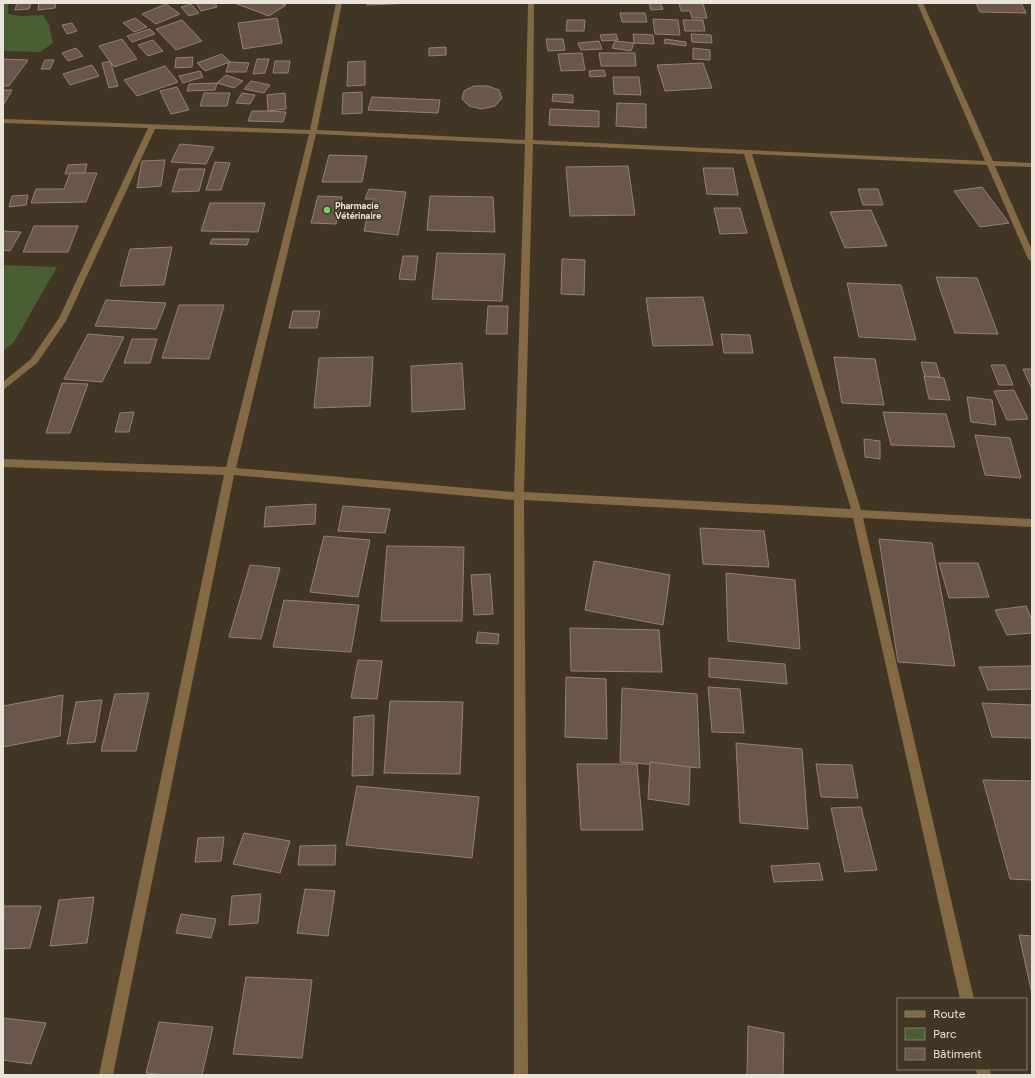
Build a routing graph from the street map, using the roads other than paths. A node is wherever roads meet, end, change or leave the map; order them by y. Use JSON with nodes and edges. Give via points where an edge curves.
{"nodes":[{"id":1,"x":339,"y":3,"type":"edge"},
{"id":2,"x":531,"y":3,"type":"edge"},
{"id":3,"x":920,"y":3,"type":"edge"},
{"id":4,"x":3,"y":121,"type":"edge"},
{"id":5,"x":153,"y":126,"type":"junction"},
{"id":6,"x":313,"y":132,"type":"junction"},
{"id":7,"x":529,"y":142,"type":"junction"},
{"id":8,"x":747,"y":151,"type":"junction"},
{"id":9,"x":990,"y":163,"type":"junction"},
{"id":10,"x":1032,"y":165,"type":"edge"},
{"id":11,"x":1032,"y":259,"type":"edge"},
{"id":12,"x":3,"y":387,"type":"edge"},
{"id":13,"x":3,"y":463,"type":"edge"},
{"id":14,"x":230,"y":471,"type":"junction"},
{"id":15,"x":519,"y":496,"type":"junction"},
{"id":16,"x":857,"y":514,"type":"junction"},
{"id":17,"x":1032,"y":523,"type":"edge"},
{"id":18,"x":967,"y":998,"type":"edge"},
{"id":19,"x":106,"y":1075,"type":"edge"},
{"id":20,"x":521,"y":1075,"type":"edge"}],
"edges":[{"from":1,"to":6,"type":"street"},
{"from":2,"to":7,"type":"street"},
{"from":3,"to":9,"type":"street"},
{"from":4,"to":5,"type":"street"},
{"from":5,"to":6,"type":"street"},
{"from":5,"to":12,"type":"street","via":[[63,319],[34,361]]},
{"from":6,"to":7,"type":"street"},
{"from":6,"to":14,"type":"street"},
{"from":7,"to":8,"type":"street"},
{"from":7,"to":15,"type":"street"},
{"from":8,"to":9,"type":"street"},
{"from":8,"to":16,"type":"street"},
{"from":9,"to":10,"type":"street"},
{"from":9,"to":11,"type":"street"},
{"from":13,"to":14,"type":"street"},
{"from":14,"to":15,"type":"street"},
{"from":14,"to":19,"type":"street"},
{"from":15,"to":16,"type":"street"},
{"from":15,"to":20,"type":"street"},
{"from":16,"to":17,"type":"street"},
{"from":16,"to":18,"type":"street"}]}
